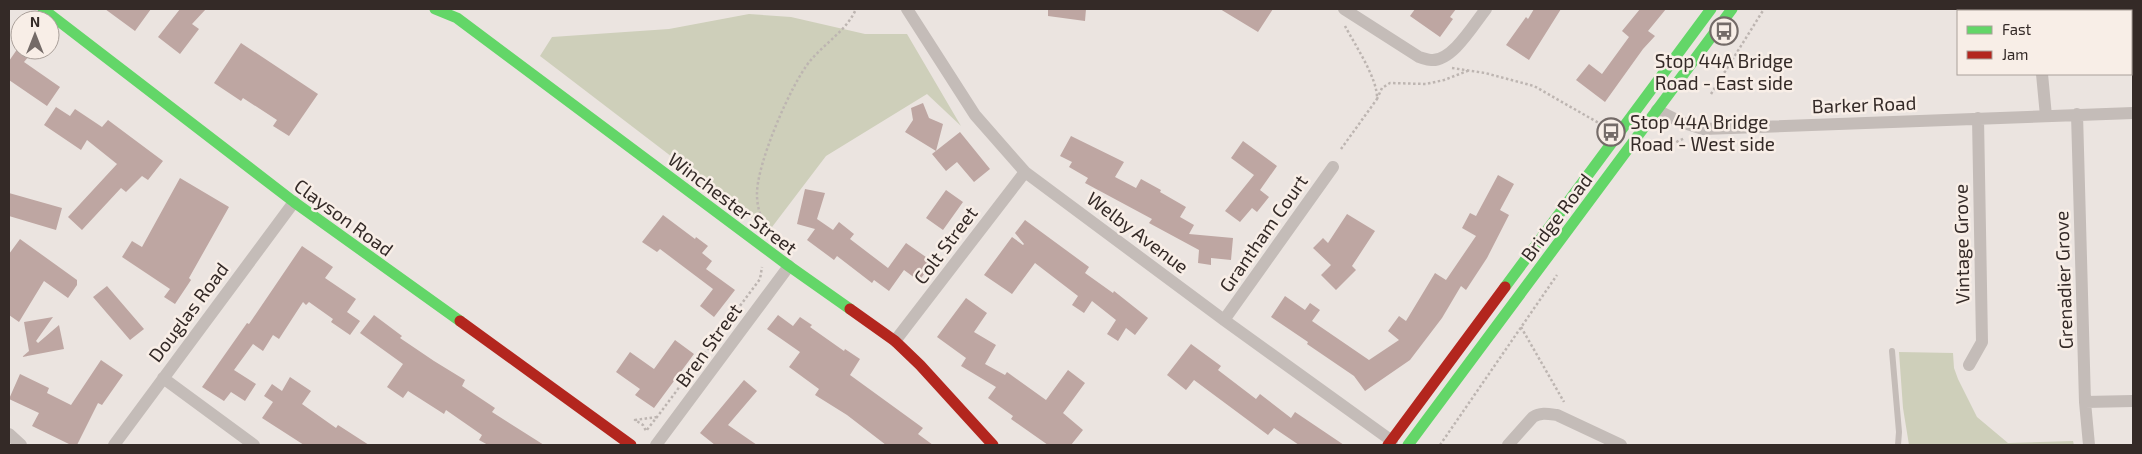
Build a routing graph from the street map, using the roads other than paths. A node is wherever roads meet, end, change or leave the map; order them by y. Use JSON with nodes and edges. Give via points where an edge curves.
{"nodes":[{"id":1,"x":44,"y":9,"type":"edge"},
{"id":2,"x":435,"y":9,"type":"edge"},
{"id":3,"x":907,"y":9,"type":"edge"},
{"id":4,"x":1344,"y":9,"type":"edge"},
{"id":5,"x":1486,"y":9,"type":"edge"},
{"id":6,"x":1711,"y":9,"type":"edge"},
{"id":7,"x":1732,"y":9,"type":"edge"},
{"id":8,"x":2042,"y":75,"type":"edge"},
{"id":9,"x":1641,"y":103,"type":"junction"},
{"id":10,"x":2133,"y":109,"type":"edge"},
{"id":11,"x":1657,"y":110,"type":"junction"},
{"id":12,"x":2133,"y":113,"type":"edge"},
{"id":13,"x":2077,"y":114,"type":"junction"},
{"id":14,"x":2046,"y":116,"type":"junction"},
{"id":15,"x":1978,"y":118,"type":"junction"},
{"id":16,"x":1333,"y":168,"type":"dead end"},
{"id":17,"x":1026,"y":172,"type":"junction"},
{"id":18,"x":294,"y":202,"type":"junction"},
{"id":19,"x":789,"y":266,"type":"junction"},
{"id":20,"x":1224,"y":320,"type":"junction"},
{"id":21,"x":895,"y":342,"type":"junction"},
{"id":22,"x":1892,"y":351,"type":"dead end"},
{"id":23,"x":1969,"y":365,"type":"dead end"},
{"id":24,"x":163,"y":378,"type":"junction"},
{"id":25,"x":2133,"y":401,"type":"edge"},
{"id":26,"x":2085,"y":402,"type":"junction"},
{"id":27,"x":1899,"y":432,"type":"junction"},
{"id":28,"x":9,"y":434,"type":"edge"},
{"id":29,"x":1392,"y":444,"type":"edge"},
{"id":30,"x":21,"y":445,"type":"edge"},
{"id":31,"x":114,"y":445,"type":"edge"},
{"id":32,"x":254,"y":445,"type":"edge"},
{"id":33,"x":631,"y":445,"type":"edge"},
{"id":34,"x":656,"y":445,"type":"edge"},
{"id":35,"x":993,"y":445,"type":"edge"},
{"id":36,"x":1408,"y":445,"type":"edge"},
{"id":37,"x":1508,"y":445,"type":"edge"},
{"id":38,"x":1621,"y":445,"type":"edge"},
{"id":39,"x":1898,"y":445,"type":"edge"},
{"id":40,"x":1903,"y":445,"type":"edge"},
{"id":41,"x":2089,"y":445,"type":"edge"}],
"edges":[{"from":1,"to":18,"type":"street","name":"Clayson Road"},
{"from":2,"to":19,"type":"street","name":"Winchester Street","via":[[457,18]]},
{"from":3,"to":17,"type":"street","name":"Welby Avenue","via":[[975,115]]},
{"from":4,"to":5,"type":"street","via":[[1419,57],[1432,61],[1445,57],[1462,41]]},
{"from":6,"to":9,"type":"street","name":"Bridge Road"},
{"from":7,"to":11,"type":"street","name":"Bridge Road"},
{"from":8,"to":14,"type":"street"},
{"from":9,"to":11,"type":"street"},
{"from":9,"to":29,"type":"street","name":"Bridge Road"},
{"from":10,"to":13,"type":"street","name":"Barker Road"},
{"from":11,"to":15,"type":"street","name":"Barker Road","via":[[1703,129]]},
{"from":11,"to":36,"type":"street","name":"Bridge Road"},
{"from":12,"to":13,"type":"street","name":"Barker Road"},
{"from":13,"to":14,"type":"street","name":"Barker Road"},
{"from":13,"to":26,"type":"street","name":"Grenadier Grove"},
{"from":14,"to":15,"type":"street","name":"Barker Road"},
{"from":15,"to":23,"type":"street","name":"Vintage Grove","via":[[1982,342]]},
{"from":16,"to":20,"type":"street","name":"Grantham Court"},
{"from":17,"to":20,"type":"street","name":"Welby Avenue"},
{"from":17,"to":21,"type":"street","name":"Colt Street"},
{"from":18,"to":24,"type":"street","name":"Douglas Road"},
{"from":18,"to":33,"type":"street","name":"Clayson Road"},
{"from":19,"to":21,"type":"street","name":"Winchester Street"},
{"from":19,"to":34,"type":"street","name":"Bren Street"},
{"from":20,"to":29,"type":"street","name":"Welby Avenue"},
{"from":21,"to":35,"type":"street","name":"Winchester Street"},
{"from":22,"to":27,"type":"lane"},
{"from":24,"to":31,"type":"street","name":"Douglas Road"},
{"from":24,"to":32,"type":"street"},
{"from":25,"to":26,"type":"street"},
{"from":26,"to":41,"type":"street","name":"Grenadier Grove"},
{"from":27,"to":39,"type":"lane"},
{"from":27,"to":40,"type":"lane"},
{"from":28,"to":30,"type":"street"},
{"from":37,"to":38,"type":"street","via":[[1538,414],[1557,415]]}]}
